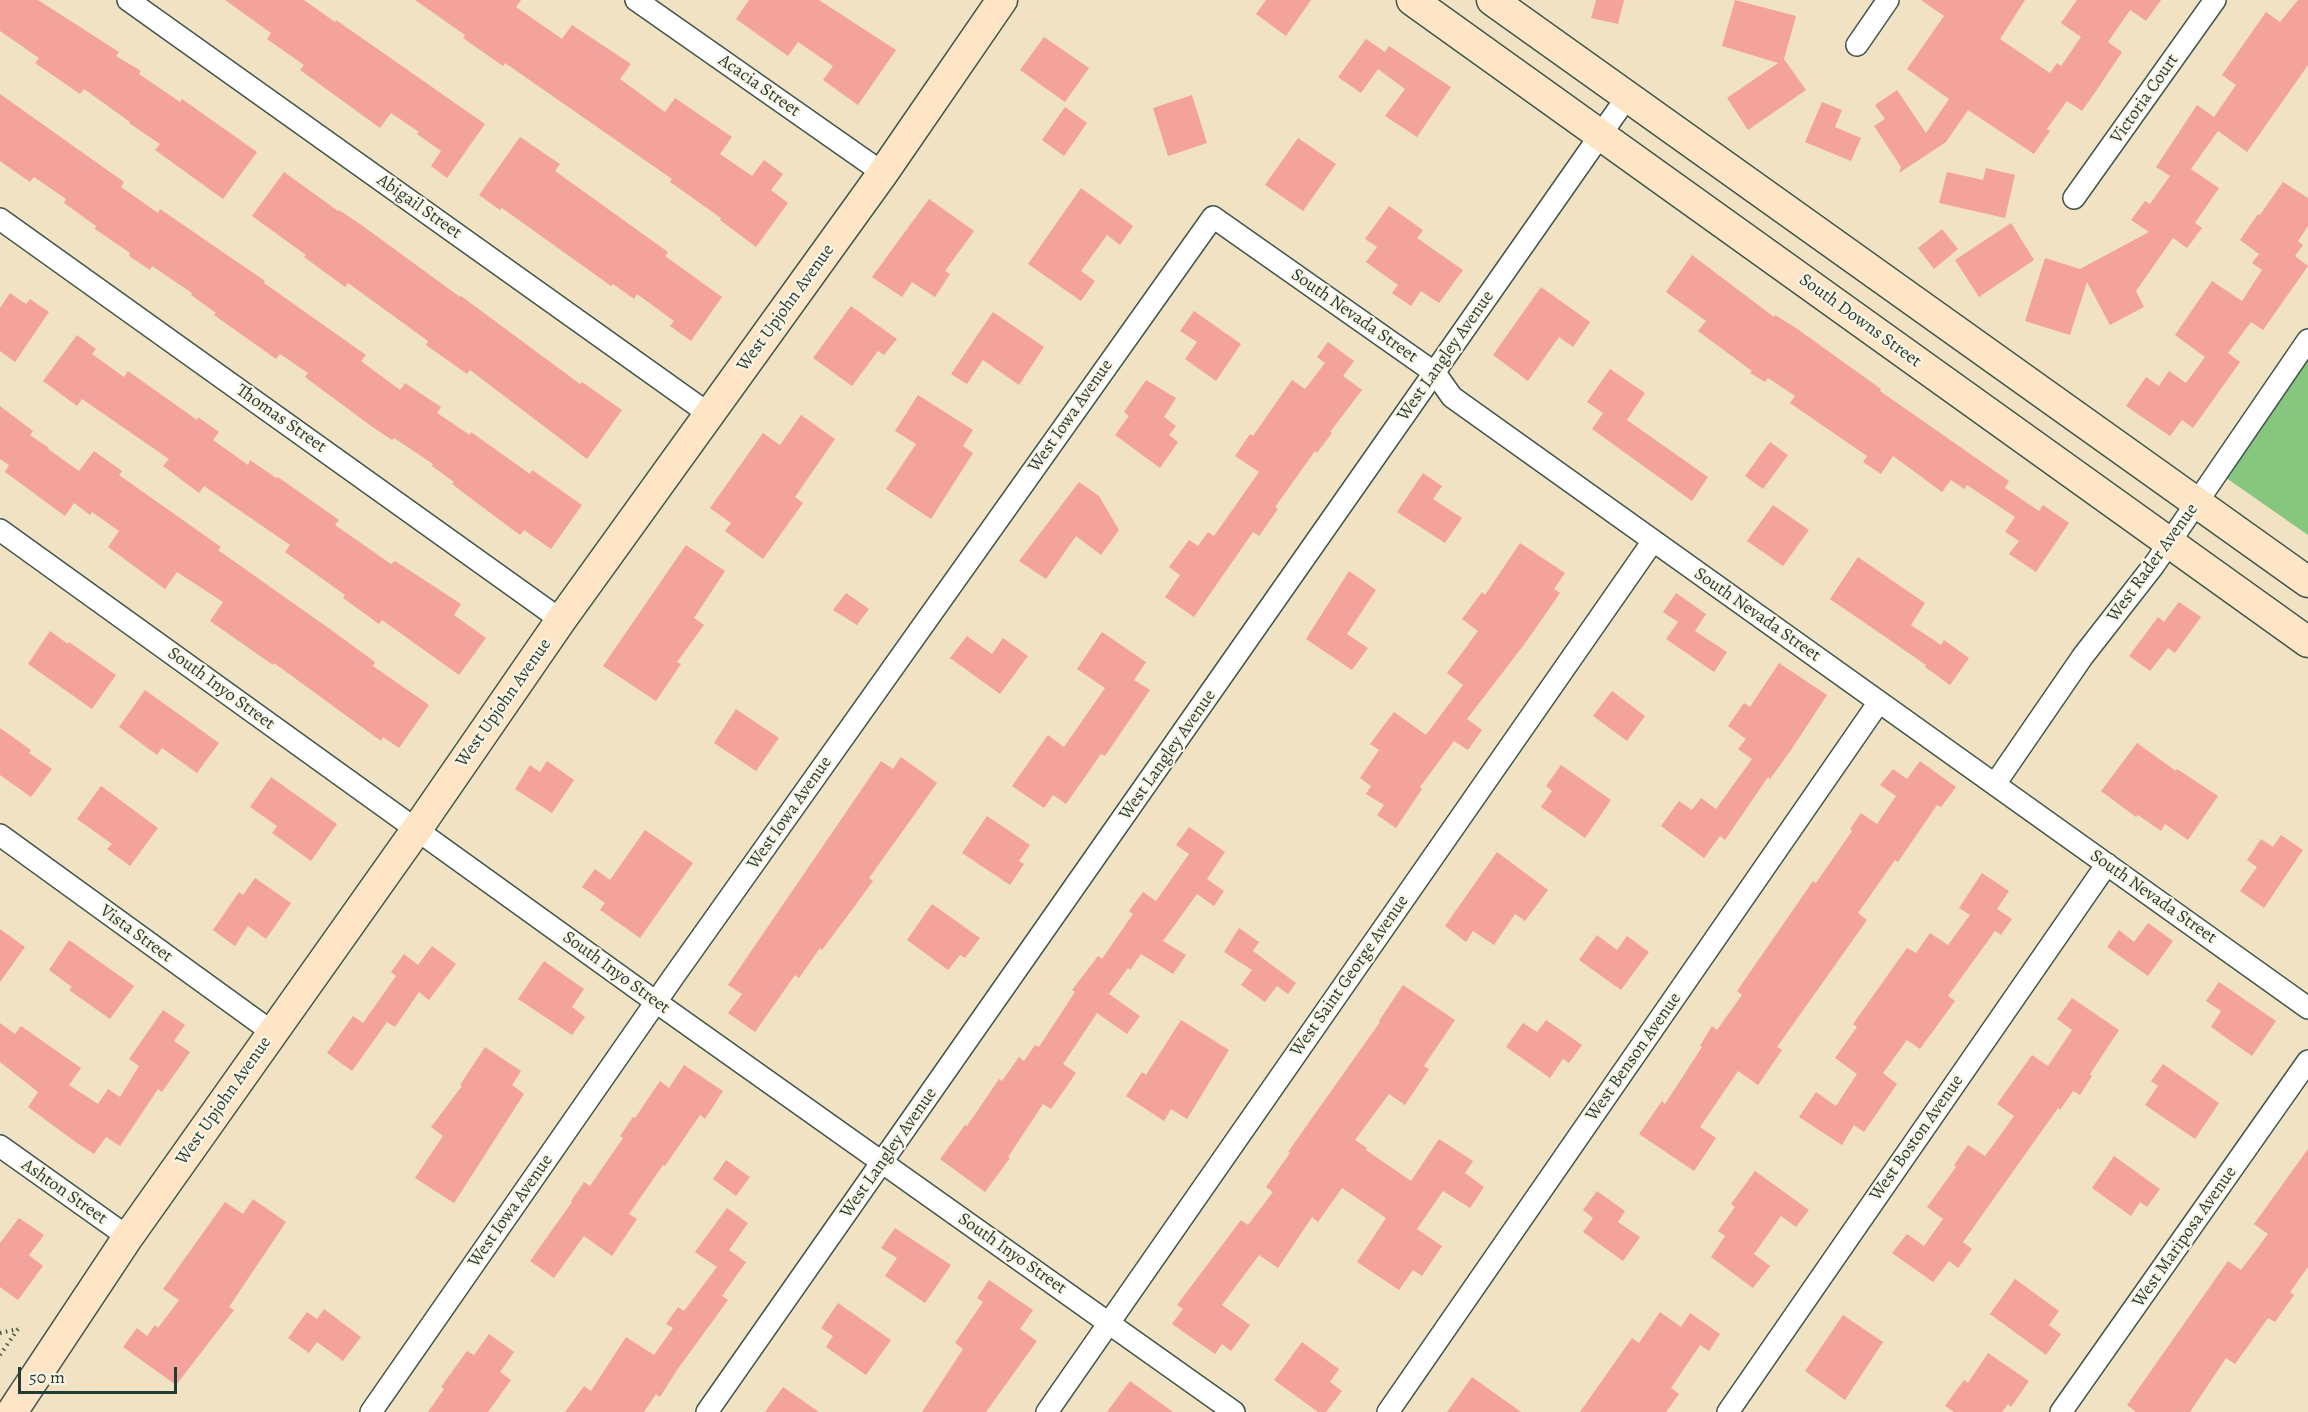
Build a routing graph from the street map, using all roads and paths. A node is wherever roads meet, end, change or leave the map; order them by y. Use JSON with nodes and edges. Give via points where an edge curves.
{"nodes":[{"id":1,"x":128,"y":0,"type":"edge"},
{"id":2,"x":636,"y":0,"type":"edge"},
{"id":3,"x":1002,"y":0,"type":"edge"},
{"id":4,"x":1412,"y":0,"type":"edge"},
{"id":5,"x":1492,"y":0,"type":"edge"},
{"id":6,"x":1888,"y":0,"type":"edge"},
{"id":7,"x":2215,"y":0,"type":"edge"},
{"id":8,"x":1857,"y":45,"type":"dead end"},
{"id":9,"x":1627,"y":97,"type":"junction"},
{"id":10,"x":1600,"y":134,"type":"junction"},
{"id":11,"x":883,"y":173,"type":"junction"},
{"id":12,"x":2074,"y":198,"type":"dead end"},
{"id":13,"x":1213,"y":217,"type":"joint"},
{"id":14,"x":0,"y":219,"type":"edge"},
{"id":15,"x":2308,"y":340,"type":"edge"},
{"id":16,"x":1435,"y":373,"type":"junction"},
{"id":17,"x":709,"y":414,"type":"junction"},
{"id":18,"x":2197,"y":503,"type":"junction"},
{"id":19,"x":0,"y":530,"type":"edge"},
{"id":20,"x":1653,"y":541,"type":"junction"},
{"id":21,"x":2169,"y":542,"type":"junction"},
{"id":22,"x":2308,"y":582,"type":"edge"},
{"id":23,"x":561,"y":620,"type":"junction"},
{"id":24,"x":2308,"y":642,"type":"edge"},
{"id":25,"x":1879,"y":702,"type":"junction"},
{"id":26,"x":1995,"y":784,"type":"junction"},
{"id":27,"x":417,"y":829,"type":"junction"},
{"id":28,"x":0,"y":835,"type":"edge"},
{"id":29,"x":2107,"y":864,"type":"junction"},
{"id":30,"x":656,"y":1002,"type":"junction"},
{"id":31,"x":2308,"y":1008,"type":"edge"},
{"id":32,"x":272,"y":1032,"type":"junction"},
{"id":33,"x":2308,"y":1061,"type":"edge"},
{"id":34,"x":0,"y":1146,"type":"edge"},
{"id":35,"x":883,"y":1162,"type":"junction"},
{"id":36,"x":128,"y":1237,"type":"junction"},
{"id":37,"x":1109,"y":1322,"type":"junction"},
{"id":38,"x":0,"y":1332,"type":"edge"},
{"id":39,"x":0,"y":1355,"type":"edge"},
{"id":40,"x":12,"y":1412,"type":"edge"},
{"id":41,"x":371,"y":1412,"type":"edge"},
{"id":42,"x":707,"y":1412,"type":"edge"},
{"id":43,"x":1047,"y":1412,"type":"edge"},
{"id":44,"x":1234,"y":1412,"type":"edge"},
{"id":45,"x":1388,"y":1412,"type":"edge"},
{"id":46,"x":1728,"y":1412,"type":"edge"},
{"id":47,"x":2061,"y":1412,"type":"edge"}],
"edges":[{"from":1,"to":17,"type":"street","name":"Abigail Street"},
{"from":2,"to":11,"type":"street","name":"Acacia Street"},
{"from":3,"to":11,"type":"main road","name":"West Upjohn Avenue"},
{"from":4,"to":10,"type":"main road","name":"South Downs Street"},
{"from":5,"to":9,"type":"main road"},
{"from":6,"to":8,"type":"street"},
{"from":7,"to":12,"type":"street","name":"Victoria Court"},
{"from":9,"to":10,"type":"street","name":"West Langley Avenue"},
{"from":9,"to":18,"type":"main road"},
{"from":10,"to":16,"type":"street","name":"West Langley Avenue"},
{"from":10,"to":21,"type":"main road","name":"South Downs Street"},
{"from":11,"to":17,"type":"main road","name":"West Upjohn Avenue"},
{"from":13,"to":16,"type":"street","name":"South Nevada Street"},
{"from":13,"to":30,"type":"street","name":"West Iowa Avenue"},
{"from":14,"to":23,"type":"street","name":"Thomas Street"},
{"from":15,"to":18,"type":"street","name":"West Rader Avenue"},
{"from":16,"to":20,"type":"street","name":"South Nevada Street","via":[[1454,398]]},
{"from":16,"to":35,"type":"street","name":"West Langley Avenue"},
{"from":17,"to":23,"type":"main road","name":"West Upjohn Avenue"},
{"from":18,"to":21,"type":"street","name":"West Rader Avenue"},
{"from":18,"to":22,"type":"main road"},
{"from":19,"to":27,"type":"street","name":"South Inyo Street"},
{"from":20,"to":25,"type":"street","name":"South Nevada Street"},
{"from":20,"to":37,"type":"street","name":"West Saint George Avenue"},
{"from":21,"to":24,"type":"main road","name":"South Downs Street"},
{"from":21,"to":26,"type":"street","name":"West Rader Avenue","via":[[2083,656]]},
{"from":23,"to":27,"type":"main road","name":"West Upjohn Avenue"},
{"from":25,"to":26,"type":"street","name":"South Nevada Street"},
{"from":25,"to":45,"type":"street","name":"West Benson Avenue"},
{"from":26,"to":29,"type":"street","name":"South Nevada Street"},
{"from":27,"to":30,"type":"street","name":"South Inyo Street"},
{"from":27,"to":32,"type":"main road","name":"West Upjohn Avenue"},
{"from":28,"to":32,"type":"street","name":"Vista Street"},
{"from":29,"to":31,"type":"street","name":"South Nevada Street"},
{"from":29,"to":46,"type":"street","name":"West Boston Avenue"},
{"from":30,"to":35,"type":"street","name":"South Inyo Street"},
{"from":30,"to":41,"type":"street","name":"West Iowa Avenue"},
{"from":32,"to":36,"type":"main road","name":"West Upjohn Avenue"},
{"from":33,"to":47,"type":"street","name":"West Mariposa Avenue"},
{"from":34,"to":36,"type":"street","name":"Ashton Street"},
{"from":35,"to":37,"type":"street","name":"South Inyo Street"},
{"from":35,"to":42,"type":"street","name":"West Langley Avenue"},
{"from":36,"to":40,"type":"main road","name":"West Upjohn Avenue"},
{"from":37,"to":43,"type":"street","name":"West Saint George Avenue"},
{"from":37,"to":44,"type":"street","name":"South Inyo Street"},
{"from":38,"to":39,"type":"path","via":[[18,1329]]}]}
